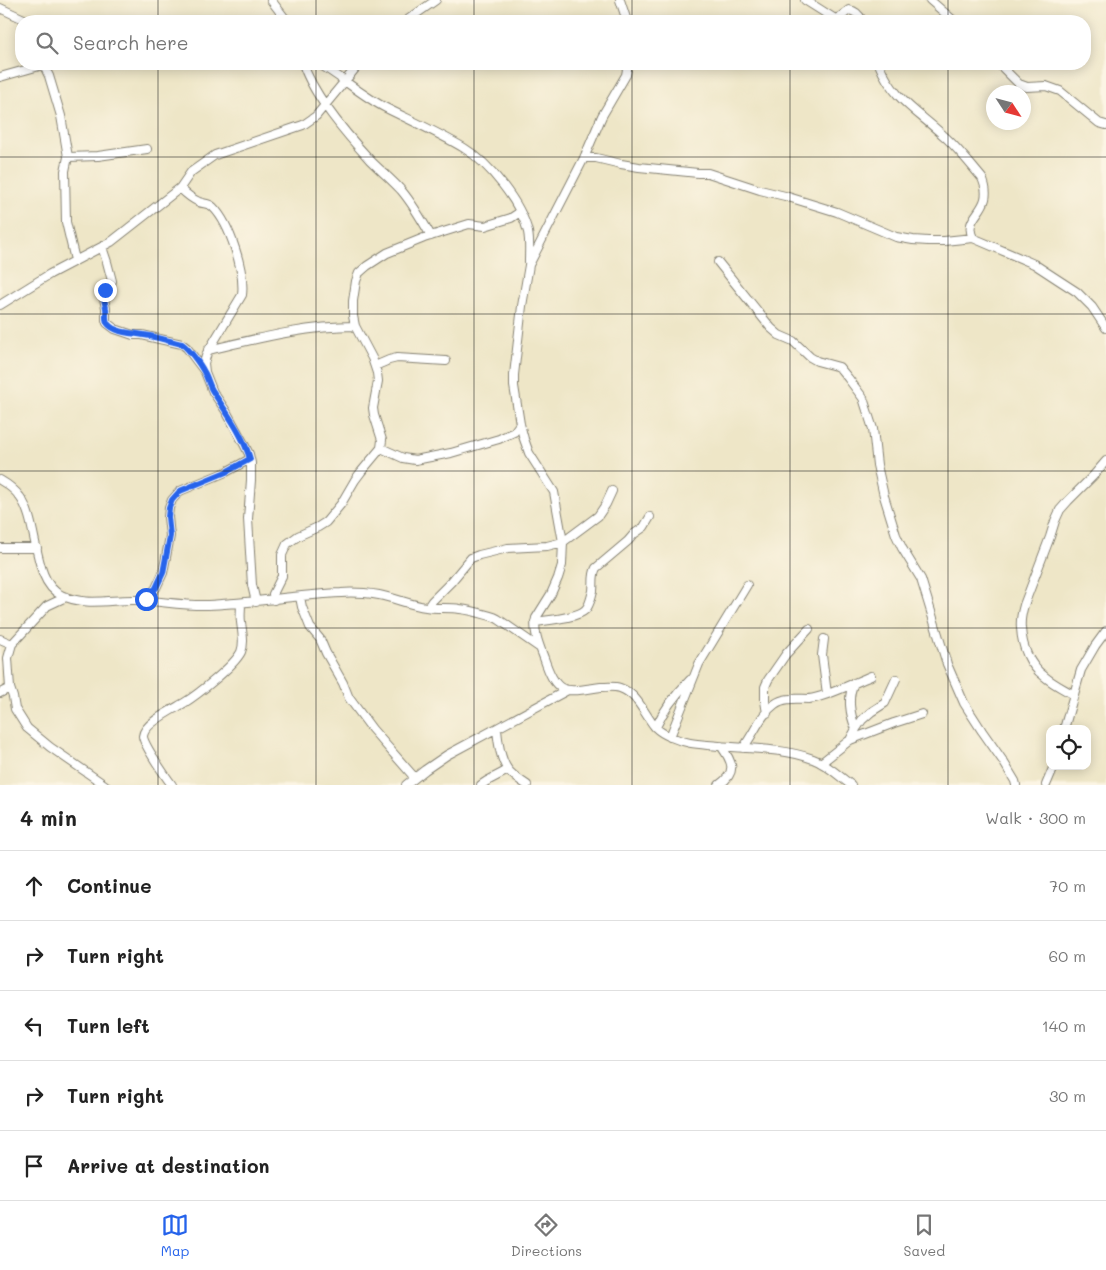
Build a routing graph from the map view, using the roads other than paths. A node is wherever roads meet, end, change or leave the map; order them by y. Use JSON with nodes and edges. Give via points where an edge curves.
{"nodes":[{"id":1,"x":271,"y":0,"type":"edge"},
{"id":2,"x":436,"y":0,"type":"edge"},
{"id":3,"x":620,"y":0,"type":"edge"},
{"id":4,"x":805,"y":0,"type":"edge"},
{"id":5,"x":930,"y":0,"type":"edge"},
{"id":6,"x":1,"y":9,"type":"edge"},
{"id":7,"x":15,"y":15,"type":"edge"},
{"id":8,"x":283,"y":15,"type":"edge"},
{"id":9,"x":415,"y":15,"type":"edge"},
{"id":10,"x":625,"y":15,"type":"edge"},
{"id":11,"x":829,"y":15,"type":"edge"},
{"id":12,"x":843,"y":15,"type":"edge"},
{"id":13,"x":857,"y":15,"type":"edge"},
{"id":14,"x":947,"y":15,"type":"edge"},
{"id":15,"x":0,"y":20,"type":"edge"},
{"id":16,"x":23,"y":70,"type":"edge"},
{"id":17,"x":46,"y":70,"type":"edge"},
{"id":18,"x":306,"y":70,"type":"edge"},
{"id":19,"x":327,"y":70,"type":"edge"},
{"id":20,"x":354,"y":70,"type":"edge"},
{"id":21,"x":627,"y":70,"type":"edge"},
{"id":22,"x":882,"y":70,"type":"edge"},
{"id":23,"x":1004,"y":70,"type":"edge"},
{"id":24,"x":0,"y":77,"type":"edge"},
{"id":25,"x":344,"y":82,"type":"junction"},
{"id":26,"x":325,"y":104,"type":"junction"},
{"id":27,"x":1106,"y":126,"type":"edge"},
{"id":28,"x":147,"y":149,"type":"dead end"},
{"id":29,"x":68,"y":157,"type":"junction"},
{"id":30,"x":584,"y":158,"type":"junction"},
{"id":31,"x":180,"y":188,"type":"junction"},
{"id":32,"x":520,"y":212,"type":"junction"},
{"id":33,"x":430,"y":236,"type":"junction"},
{"id":34,"x":973,"y":238,"type":"junction"},
{"id":35,"x":102,"y":247,"type":"junction"},
{"id":36,"x":75,"y":260,"type":"junction"},
{"id":37,"x":718,"y":262,"type":"dead end"},
{"id":38,"x":529,"y":265,"type":"junction"},
{"id":39,"x":0,"y":305,"type":"edge"},
{"id":40,"x":355,"y":326,"type":"junction"},
{"id":41,"x":1106,"y":328,"type":"edge"},
{"id":42,"x":208,"y":350,"type":"junction"},
{"id":43,"x":446,"y":360,"type":"dead end"},
{"id":44,"x":376,"y":366,"type":"junction"},
{"id":45,"x":205,"y":372,"type":"junction"},
{"id":46,"x":520,"y":424,"type":"junction"},
{"id":47,"x":381,"y":448,"type":"junction"},
{"id":48,"x":250,"y":459,"type":"junction"},
{"id":49,"x":1106,"y":461,"type":"edge"},
{"id":50,"x":0,"y":480,"type":"edge"},
{"id":51,"x":612,"y":490,"type":"dead end"},
{"id":52,"x":650,"y":517,"type":"dead end"},
{"id":53,"x":563,"y":542,"type":"junction"},
{"id":54,"x":0,"y":548,"type":"edge"},
{"id":55,"x":36,"y":548,"type":"junction"},
{"id":56,"x":747,"y":585,"type":"dead end"},
{"id":57,"x":66,"y":597,"type":"junction"},
{"id":58,"x":300,"y":597,"type":"junction"},
{"id":59,"x":274,"y":600,"type":"junction"},
{"id":60,"x":147,"y":601,"type":"junction"},
{"id":61,"x":256,"y":602,"type":"junction"},
{"id":62,"x":241,"y":603,"type":"junction"},
{"id":63,"x":428,"y":607,"type":"junction"},
{"id":64,"x":535,"y":622,"type":"junction"},
{"id":65,"x":809,"y":628,"type":"dead end"},
{"id":66,"x":1106,"y":631,"type":"edge"},
{"id":67,"x":0,"y":639,"type":"edge"},
{"id":68,"x":824,"y":639,"type":"dead end"},
{"id":69,"x":12,"y":644,"type":"junction"},
{"id":70,"x":540,"y":648,"type":"junction"},
{"id":71,"x":693,"y":676,"type":"junction"},
{"id":72,"x":871,"y":676,"type":"dead end"},
{"id":73,"x":896,"y":679,"type":"dead end"},
{"id":74,"x":854,"y":683,"type":"junction"},
{"id":75,"x":10,"y":688,"type":"junction"},
{"id":76,"x":566,"y":691,"type":"junction"},
{"id":77,"x":0,"y":693,"type":"edge"},
{"id":78,"x":827,"y":694,"type":"junction"},
{"id":79,"x":1074,"y":695,"type":"junction"},
{"id":80,"x":767,"y":713,"type":"junction"},
{"id":81,"x":922,"y":714,"type":"dead end"},
{"id":82,"x":1065,"y":725,"type":"edge"},
{"id":83,"x":656,"y":727,"type":"junction"},
{"id":84,"x":497,"y":729,"type":"junction"},
{"id":85,"x":856,"y":729,"type":"junction"},
{"id":86,"x":670,"y":737,"type":"junction"},
{"id":87,"x":850,"y":740,"type":"junction"},
{"id":88,"x":721,"y":746,"type":"junction"},
{"id":89,"x":743,"y":748,"type":"junction"},
{"id":90,"x":821,"y":763,"type":"junction"},
{"id":91,"x":508,"y":770,"type":"junction"},
{"id":92,"x":1052,"y":770,"type":"edge"},
{"id":93,"x":415,"y":778,"type":"junction"},
{"id":94,"x":106,"y":785,"type":"edge"},
{"id":95,"x":172,"y":785,"type":"edge"},
{"id":96,"x":406,"y":785,"type":"edge"},
{"id":97,"x":481,"y":785,"type":"edge"},
{"id":98,"x":527,"y":785,"type":"edge"},
{"id":99,"x":719,"y":785,"type":"edge"},
{"id":100,"x":851,"y":785,"type":"edge"},
{"id":101,"x":1016,"y":785,"type":"edge"},
{"id":102,"x":1046,"y":785,"type":"edge"}],
"edges":[{"from":1,"to":8,"type":"street"},
{"from":2,"to":9,"type":"street"},
{"from":3,"to":10,"type":"street"},
{"from":4,"to":11,"type":"street"},
{"from":5,"to":14,"type":"street"},
{"from":6,"to":7,"type":"street"},
{"from":6,"to":15,"type":"street"},
{"from":12,"to":13,"type":"street","via":[[849,10]]},
{"from":16,"to":24,"type":"street"},
{"from":17,"to":29,"type":"street","via":[[61,116]]},
{"from":18,"to":26,"type":"street"},
{"from":19,"to":25,"type":"street"},
{"from":20,"to":25,"type":"street"},
{"from":21,"to":30,"type":"street"},
{"from":22,"to":34,"type":"street","via":[[909,107],[944,136],[982,178],[987,196],[972,221],[970,234]]},
{"from":23,"to":27,"type":"street","via":[[1019,84],[1046,86],[1060,91]]},
{"from":25,"to":26,"type":"street"},
{"from":25,"to":32,"type":"street","via":[[384,107],[466,149],[486,165]]},
{"from":26,"to":31,"type":"street","via":[[316,116],[303,124],[215,155],[191,172]]},
{"from":26,"to":33,"type":"street","via":[[372,162],[402,191]]},
{"from":28,"to":29,"type":"street"},
{"from":29,"to":36,"type":"street","via":[[65,170],[66,222]]},
{"from":30,"to":34,"type":"street","via":[[708,173],[837,212],[896,237],[928,241]]},
{"from":30,"to":38,"type":"street"},
{"from":31,"to":35,"type":"street"},
{"from":31,"to":42,"type":"street","via":[[197,201],[213,207],[222,218],[240,267],[242,294]]},
{"from":32,"to":33,"type":"street","via":[[485,226],[468,224]]},
{"from":32,"to":38,"type":"street","via":[[528,232]]},
{"from":33,"to":40,"type":"street","via":[[387,253],[359,273],[352,301]]},
{"from":34,"to":41,"type":"street","via":[[1034,264],[1077,292]]},
{"from":35,"to":36,"type":"street"},
{"from":35,"to":45,"type":"street","via":[[112,281],[103,294],[107,323],[134,335],[182,344]]},
{"from":36,"to":39,"type":"street"},
{"from":37,"to":101,"type":"street","via":[[771,328],[793,341],[810,357],[839,367],[863,398],[884,496],[896,535],[921,579],[945,656],[964,703]]},
{"from":38,"to":46,"type":"street","via":[[514,364]]},
{"from":40,"to":42,"type":"street","via":[[283,333]]},
{"from":40,"to":44,"type":"street"},
{"from":42,"to":45,"type":"street"},
{"from":43,"to":44,"type":"street","via":[[397,358]]},
{"from":44,"to":47,"type":"street","via":[[378,381],[373,408],[382,440]]},
{"from":45,"to":48,"type":"street"},
{"from":46,"to":47,"type":"street","via":[[514,432],[499,439],[415,460]]},
{"from":46,"to":53,"type":"street","via":[[529,453],[554,492]]},
{"from":47,"to":59,"type":"street","via":[[326,522],[287,544]]},
{"from":48,"to":60,"type":"street","via":[[180,491],[172,500],[163,573]]},
{"from":48,"to":61,"type":"street","via":[[248,531]]},
{"from":49,"to":79,"type":"street","via":[[1060,510],[1021,616],[1020,628],[1027,655],[1036,670]]},
{"from":50,"to":55,"type":"street","via":[[14,490],[24,504]]},
{"from":51,"to":53,"type":"street","via":[[598,516]]},
{"from":52,"to":64,"type":"street","via":[[644,527],[596,568],[585,610],[567,617]]},
{"from":53,"to":63,"type":"street","via":[[508,548],[471,558]]},
{"from":53,"to":64,"type":"street","via":[[558,578]]},
{"from":54,"to":55,"type":"street"},
{"from":55,"to":57,"type":"street","via":[[48,584],[52,590]]},
{"from":56,"to":71,"type":"street"},
{"from":57,"to":60,"type":"street","via":[[92,602]]},
{"from":57,"to":69,"type":"street","via":[[47,606]]},
{"from":58,"to":59,"type":"street"},
{"from":58,"to":63,"type":"street","via":[[361,593]]},
{"from":58,"to":93,"type":"street","via":[[310,627],[320,639],[349,698]]},
{"from":59,"to":61,"type":"street"},
{"from":60,"to":62,"type":"street","via":[[201,605]]},
{"from":61,"to":62,"type":"street"},
{"from":62,"to":95,"type":"street","via":[[243,640],[238,657],[209,684],[144,732],[144,740]]},
{"from":63,"to":70,"type":"street","via":[[459,608],[494,617]]},
{"from":64,"to":70,"type":"street"},
{"from":65,"to":80,"type":"street","via":[[768,680],[764,701]]},
{"from":66,"to":79,"type":"street","via":[[1081,670]]},
{"from":67,"to":69,"type":"street"},
{"from":68,"to":78,"type":"street","via":[[822,655]]},
{"from":69,"to":75,"type":"street","via":[[8,658]]},
{"from":70,"to":76,"type":"street","via":[[553,680]]},
{"from":71,"to":83,"type":"street","via":[[673,698]]},
{"from":71,"to":86,"type":"street"},
{"from":72,"to":74,"type":"street"},
{"from":73,"to":85,"type":"street","via":[[885,703],[871,712]]},
{"from":74,"to":78,"type":"street"},
{"from":74,"to":85,"type":"street","via":[[850,712]]},
{"from":75,"to":77,"type":"street"},
{"from":75,"to":94,"type":"street","via":[[15,709],[28,728]]},
{"from":76,"to":83,"type":"street","via":[[622,688],[641,705]]},
{"from":76,"to":84,"type":"street"},
{"from":78,"to":80,"type":"street","via":[[780,700]]},
{"from":79,"to":82,"type":"street"},
{"from":80,"to":89,"type":"street"},
{"from":81,"to":87,"type":"street"},
{"from":83,"to":86,"type":"street"},
{"from":84,"to":91,"type":"street","via":[[500,750]]},
{"from":84,"to":93,"type":"street","via":[[447,755]]},
{"from":85,"to":87,"type":"street"},
{"from":86,"to":88,"type":"street","via":[[692,744]]},
{"from":87,"to":90,"type":"street"},
{"from":88,"to":89,"type":"street"},
{"from":88,"to":99,"type":"street","via":[[730,758],[731,768]]},
{"from":89,"to":90,"type":"street","via":[[801,755]]},
{"from":90,"to":100,"type":"street"},
{"from":91,"to":97,"type":"street"},
{"from":91,"to":98,"type":"street"},
{"from":92,"to":102,"type":"street"},
{"from":93,"to":96,"type":"street"}]}
